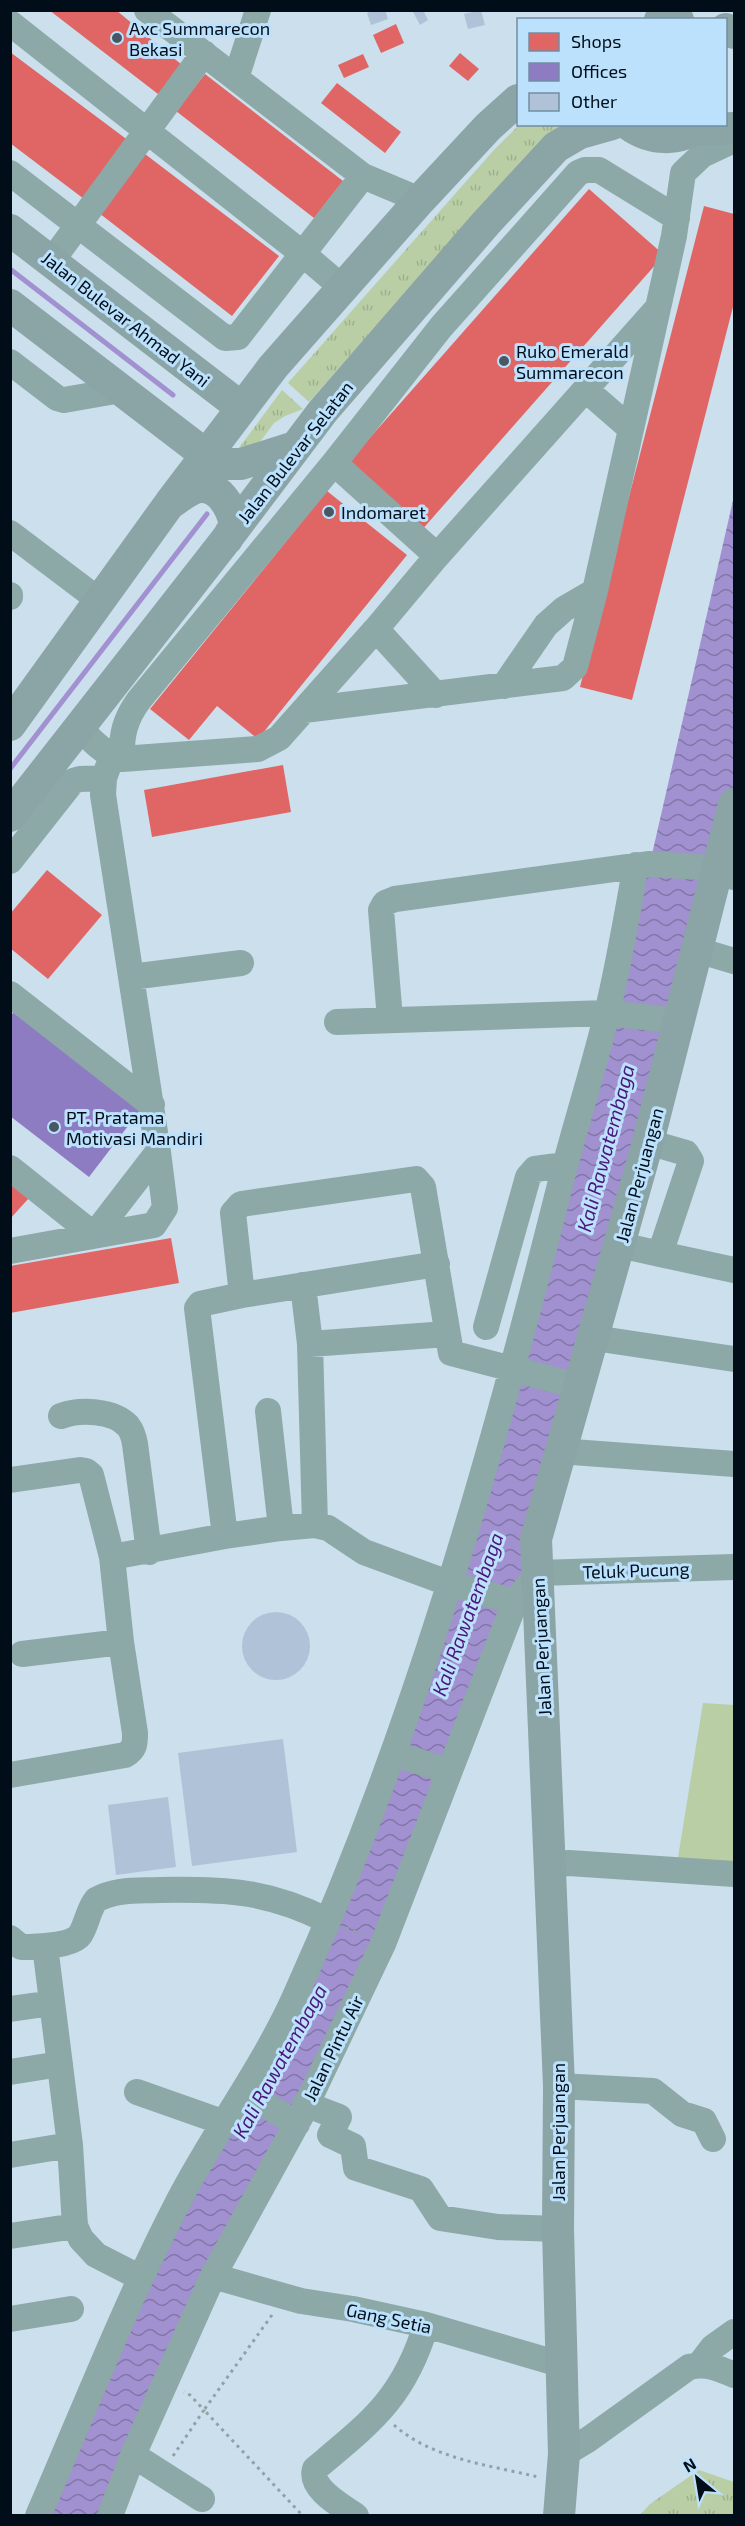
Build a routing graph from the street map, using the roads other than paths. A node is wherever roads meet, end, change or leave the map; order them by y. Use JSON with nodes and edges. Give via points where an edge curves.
{"nodes":[{"id":1,"x":147,"y":10,"type":"edge"},
{"id":2,"x":258,"y":10,"type":"edge"},
{"id":3,"x":10,"y":23,"type":"edge"},
{"id":4,"x":204,"y":53,"type":"junction"},
{"id":5,"x":236,"y":78,"type":"junction"},
{"id":6,"x":517,"y":102,"type":"edge"},
{"id":7,"x":598,"y":126,"type":"edge"},
{"id":8,"x":631,"y":126,"type":"edge"},
{"id":9,"x":698,"y":127,"type":"edge"},
{"id":10,"x":735,"y":128,"type":"edge"},
{"id":11,"x":147,"y":129,"type":"junction"},
{"id":12,"x":735,"y":140,"type":"edge"},
{"id":13,"x":10,"y":173,"type":"edge"},
{"id":14,"x":363,"y":176,"type":"junction"},
{"id":15,"x":420,"y":200,"type":"junction"},
{"id":16,"x":542,"y":212,"type":"junction"},
{"id":17,"x":677,"y":218,"type":"junction"},
{"id":18,"x":486,"y":223,"type":"junction"},
{"id":19,"x":77,"y":226,"type":"junction"},
{"id":20,"x":10,"y":230,"type":"edge"},
{"id":21,"x":303,"y":254,"type":"junction"},
{"id":22,"x":51,"y":262,"type":"junction"},
{"id":23,"x":344,"y":289,"type":"junction"},
{"id":24,"x":418,"y":303,"type":"junction"},
{"id":25,"x":462,"y":304,"type":"junction"},
{"id":26,"x":10,"y":305,"type":"edge"},
{"id":27,"x":658,"y":308,"type":"junction"},
{"id":28,"x":441,"y":327,"type":"junction"},
{"id":29,"x":392,"y":333,"type":"junction"},
{"id":30,"x":10,"y":362,"type":"edge"},
{"id":31,"x":214,"y":387,"type":"junction"},
{"id":32,"x":585,"y":389,"type":"junction"},
{"id":33,"x":121,"y":390,"type":"junction"},
{"id":34,"x":242,"y":408,"type":"junction"},
{"id":35,"x":631,"y":429,"type":"junction"},
{"id":36,"x":195,"y":447,"type":"junction"},
{"id":37,"x":295,"y":447,"type":"junction"},
{"id":38,"x":334,"y":463,"type":"junction"},
{"id":39,"x":170,"y":503,"type":"junction"},
{"id":40,"x":10,"y":532,"type":"edge"},
{"id":41,"x":225,"y":541,"type":"junction"},
{"id":42,"x":437,"y":556,"type":"junction"},
{"id":43,"x":595,"y":591,"type":"junction"},
{"id":44,"x":100,"y":601,"type":"junction"},
{"id":45,"x":376,"y":629,"type":"junction"},
{"id":46,"x":504,"y":686,"type":"junction"},
{"id":47,"x":436,"y":695,"type":"junction"},
{"id":48,"x":304,"y":710,"type":"junction"},
{"id":49,"x":10,"y":725,"type":"edge"},
{"id":50,"x":80,"y":728,"type":"junction"},
{"id":51,"x":113,"y":764,"type":"junction"},
{"id":52,"x":735,"y":804,"type":"edge"},
{"id":53,"x":10,"y":816,"type":"edge"},
{"id":54,"x":10,"y":861,"type":"edge"},
{"id":55,"x":643,"y":864,"type":"junction"},
{"id":56,"x":717,"y":872,"type":"edge"},
{"id":57,"x":697,"y":950,"type":"junction"},
{"id":58,"x":735,"y":961,"type":"edge"},
{"id":59,"x":241,"y":963,"type":"dead end"},
{"id":60,"x":132,"y":978,"type":"junction"},
{"id":61,"x":10,"y":994,"type":"edge"},
{"id":62,"x":614,"y":1013,"type":"junction"},
{"id":63,"x":390,"y":1019,"type":"junction"},
{"id":64,"x":671,"y":1020,"type":"junction"},
{"id":65,"x":338,"y":1022,"type":"dead end"},
{"id":66,"x":152,"y":1105,"type":"junction"},
{"id":67,"x":648,"y":1142,"type":"junction"},
{"id":68,"x":158,"y":1152,"type":"junction"},
{"id":69,"x":565,"y":1165,"type":"junction"},
{"id":70,"x":10,"y":1168,"type":"edge"},
{"id":71,"x":94,"y":1235,"type":"junction"},
{"id":72,"x":620,"y":1245,"type":"junction"},
{"id":73,"x":10,"y":1251,"type":"edge"},
{"id":74,"x":660,"y":1254,"type":"junction"},
{"id":75,"x":438,"y":1264,"type":"junction"},
{"id":76,"x":735,"y":1270,"type":"edge"},
{"id":77,"x":303,"y":1285,"type":"junction"},
{"id":78,"x":242,"y":1294,"type":"junction"},
{"id":79,"x":486,"y":1327,"type":"dead end"},
{"id":80,"x":447,"y":1334,"type":"junction"},
{"id":81,"x":594,"y":1338,"type":"junction"},
{"id":82,"x":310,"y":1344,"type":"junction"},
{"id":83,"x":735,"y":1359,"type":"edge"},
{"id":84,"x":518,"y":1370,"type":"junction"},
{"id":85,"x":571,"y":1385,"type":"junction"},
{"id":86,"x":268,"y":1411,"type":"dead end"},
{"id":87,"x":61,"y":1416,"type":"dead end"},
{"id":88,"x":559,"y":1451,"type":"junction"},
{"id":89,"x":735,"y":1464,"type":"edge"},
{"id":90,"x":10,"y":1480,"type":"edge"},
{"id":91,"x":315,"y":1525,"type":"junction"},
{"id":92,"x":281,"y":1527,"type":"junction"},
{"id":93,"x":225,"y":1536,"type":"junction"},
{"id":94,"x":148,"y":1552,"type":"junction"},
{"id":95,"x":112,"y":1557,"type":"junction"},
{"id":96,"x":735,"y":1567,"type":"edge"},
{"id":97,"x":538,"y":1574,"type":"junction"},
{"id":98,"x":448,"y":1583,"type":"junction"},
{"id":99,"x":514,"y":1602,"type":"junction"},
{"id":100,"x":121,"y":1642,"type":"junction"},
{"id":101,"x":22,"y":1654,"type":"dead end"},
{"id":102,"x":397,"y":1754,"type":"junction"},
{"id":103,"x":441,"y":1769,"type":"junction"},
{"id":104,"x":10,"y":1775,"type":"edge"},
{"id":105,"x":551,"y":1865,"type":"junction"},
{"id":106,"x":735,"y":1874,"type":"edge"},
{"id":107,"x":328,"y":1920,"type":"junction"},
{"id":108,"x":10,"y":1938,"type":"edge"},
{"id":109,"x":45,"y":1946,"type":"junction"},
{"id":110,"x":52,"y":2003,"type":"junction"},
{"id":111,"x":10,"y":2009,"type":"edge"},
{"id":112,"x":60,"y":2064,"type":"junction"},
{"id":113,"x":10,"y":2072,"type":"edge"},
{"id":114,"x":559,"y":2085,"type":"junction"},
{"id":115,"x":138,"y":2092,"type":"dead end"},
{"id":116,"x":247,"y":2093,"type":"junction"},
{"id":117,"x":293,"y":2113,"type":"junction"},
{"id":118,"x":225,"y":2123,"type":"junction"},
{"id":119,"x":713,"y":2139,"type":"dead end"},
{"id":120,"x":70,"y":2145,"type":"junction"},
{"id":121,"x":10,"y":2155,"type":"edge"},
{"id":122,"x":75,"y":2226,"type":"junction"},
{"id":123,"x":558,"y":2229,"type":"junction"},
{"id":124,"x":10,"y":2236,"type":"edge"},
{"id":125,"x":213,"y":2276,"type":"junction"},
{"id":126,"x":141,"y":2278,"type":"junction"},
{"id":127,"x":71,"y":2309,"type":"dead end"},
{"id":128,"x":10,"y":2319,"type":"edge"},
{"id":129,"x":426,"y":2325,"type":"junction"},
{"id":130,"x":735,"y":2332,"type":"edge"},
{"id":131,"x":700,"y":2364,"type":"junction"},
{"id":132,"x":563,"y":2365,"type":"junction"},
{"id":133,"x":735,"y":2375,"type":"edge"},
{"id":134,"x":134,"y":2456,"type":"junction"},
{"id":135,"x":562,"y":2468,"type":"junction"},
{"id":136,"x":202,"y":2499,"type":"dead end"},
{"id":137,"x":38,"y":2516,"type":"edge"},
{"id":138,"x":110,"y":2516,"type":"edge"},
{"id":139,"x":356,"y":2516,"type":"edge"},
{"id":140,"x":559,"y":2516,"type":"edge"}],
"edges":[{"from":1,"to":4,"type":"street"},
{"from":2,"to":5,"type":"street"},
{"from":3,"to":11,"type":"street"},
{"from":4,"to":5,"type":"street"},
{"from":4,"to":11,"type":"street"},
{"from":5,"to":14,"type":"street"},
{"from":6,"to":15,"type":"main road"},
{"from":7,"to":18,"type":"main road","name":"Jalan Bulevar Selatan","via":[[548,154]]},
{"from":8,"to":9,"type":"main road","via":[[656,137],[670,137]]},
{"from":9,"to":10,"type":"main road"},
{"from":11,"to":19,"type":"street"},
{"from":11,"to":21,"type":"street"},
{"from":12,"to":17,"type":"street","via":[[702,155],[683,174]]},
{"from":13,"to":19,"type":"street"},
{"from":14,"to":15,"type":"street"},
{"from":14,"to":21,"type":"street"},
{"from":15,"to":23,"type":"main road"},
{"from":16,"to":17,"type":"street","via":[[578,173],[593,170]]},
{"from":16,"to":18,"type":"street"},
{"from":16,"to":25,"type":"street"},
{"from":17,"to":27,"type":"street"},
{"from":18,"to":24,"type":"main road","name":"Jalan Bulevar Selatan"},
{"from":19,"to":21,"type":"street","via":[[226,339],[238,337]]},
{"from":19,"to":22,"type":"street"},
{"from":20,"to":22,"type":"main road","name":"Jalan Bulevar Ahmad Yani"},
{"from":21,"to":23,"type":"street"},
{"from":22,"to":31,"type":"main road","name":"Jalan Bulevar Ahmad Yani"},
{"from":23,"to":34,"type":"main road","via":[[273,367]]},
{"from":24,"to":25,"type":"street"},
{"from":24,"to":29,"type":"main road","name":"Jalan Bulevar Selatan"},
{"from":25,"to":28,"type":"street"},
{"from":26,"to":33,"type":"main road"},
{"from":27,"to":32,"type":"street"},
{"from":27,"to":35,"type":"street"},
{"from":28,"to":29,"type":"street"},
{"from":28,"to":38,"type":"street"},
{"from":29,"to":37,"type":"main road","name":"Jalan Bulevar Selatan"},
{"from":30,"to":33,"type":"street","via":[[64,400]]},
{"from":31,"to":34,"type":"main road","name":"Jalan Bulevar Ahmad Yani"},
{"from":31,"to":36,"type":"main road","via":[[220,397],[220,409],[209,426],[195,436]]},
{"from":32,"to":35,"type":"street"},
{"from":32,"to":42,"type":"street"},
{"from":33,"to":36,"type":"main road"},
{"from":34,"to":36,"type":"main road"},
{"from":35,"to":43,"type":"street"},
{"from":36,"to":37,"type":"main road","via":[[221,464],[241,464]]},
{"from":36,"to":39,"type":"main road"},
{"from":37,"to":41,"type":"main road","name":"Jalan Bulevar Selatan"},
{"from":38,"to":42,"type":"street"},
{"from":38,"to":51,"type":"street","via":[[139,700],[124,725]]},
{"from":39,"to":41,"type":"main road","via":[[197,487],[210,489],[232,510],[235,525]]},
{"from":39,"to":44,"type":"main road"},
{"from":40,"to":44,"type":"street"},
{"from":41,"to":50,"type":"main road","name":"Jalan Bulevar Selatan"},
{"from":42,"to":45,"type":"street"},
{"from":43,"to":46,"type":"street","via":[[546,625]]},
{"from":43,"to":46,"type":"street","via":[[575,667],[563,678]]},
{"from":44,"to":49,"type":"main road"},
{"from":45,"to":47,"type":"street"},
{"from":45,"to":48,"type":"street"},
{"from":46,"to":47,"type":"street"},
{"from":47,"to":48,"type":"street"},
{"from":48,"to":51,"type":"street","via":[[279,738],[258,749]]},
{"from":50,"to":51,"type":"street"},
{"from":50,"to":53,"type":"main road","name":"Jalan Bulevar Selatan"},
{"from":51,"to":54,"type":"street","via":[[73,781]]},
{"from":51,"to":60,"type":"street","via":[[103,795]]},
{"from":52,"to":56,"type":"main road","name":"Jalan Perjuangan"},
{"from":55,"to":56,"type":"street"},
{"from":55,"to":62,"type":"street"},
{"from":55,"to":63,"type":"street","via":[[386,903],[381,909]]},
{"from":56,"to":57,"type":"main road","name":"Jalan Perjuangan"},
{"from":57,"to":58,"type":"street"},
{"from":57,"to":64,"type":"main road","name":"Jalan Perjuangan"},
{"from":59,"to":60,"type":"street"},
{"from":60,"to":66,"type":"street"},
{"from":61,"to":66,"type":"street"},
{"from":62,"to":63,"type":"street"},
{"from":62,"to":64,"type":"street"},
{"from":62,"to":69,"type":"street"},
{"from":63,"to":65,"type":"street"},
{"from":64,"to":67,"type":"main road","name":"Jalan Perjuangan"},
{"from":66,"to":68,"type":"street"},
{"from":67,"to":72,"type":"main road","name":"Jalan Perjuangan"},
{"from":67,"to":74,"type":"street","via":[[686,1153],[691,1161]]},
{"from":68,"to":71,"type":"street"},
{"from":68,"to":71,"type":"street","via":[[165,1208],[154,1225]]},
{"from":69,"to":79,"type":"street","via":[[535,1169],[528,1178]]},
{"from":69,"to":84,"type":"street"},
{"from":70,"to":71,"type":"street"},
{"from":71,"to":73,"type":"street"},
{"from":72,"to":74,"type":"street"},
{"from":72,"to":81,"type":"main road","name":"Jalan Perjuangan"},
{"from":74,"to":76,"type":"street"},
{"from":75,"to":77,"type":"street"},
{"from":75,"to":78,"type":"street","via":[[423,1187],[416,1179],[241,1204],[233,1214]]},
{"from":75,"to":80,"type":"street"},
{"from":77,"to":78,"type":"street"},
{"from":77,"to":82,"type":"street"},
{"from":78,"to":93,"type":"street","via":[[205,1301],[197,1308]]},
{"from":80,"to":82,"type":"street"},
{"from":80,"to":84,"type":"street","via":[[453,1356]]},
{"from":81,"to":83,"type":"street"},
{"from":81,"to":85,"type":"main road","name":"Jalan Perjuangan"},
{"from":82,"to":91,"type":"street"},
{"from":84,"to":85,"type":"street"},
{"from":84,"to":98,"type":"street"},
{"from":85,"to":88,"type":"main road","name":"Jalan Perjuangan"},
{"from":86,"to":92,"type":"street"},
{"from":87,"to":94,"type":"street","via":[[77,1410],[100,1414],[119,1419],[130,1428]]},
{"from":88,"to":89,"type":"street"},
{"from":88,"to":97,"type":"main road","name":"Jalan Perjuangan","via":[[536,1539]]},
{"from":90,"to":95,"type":"street","via":[[86,1471],[91,1475]]},
{"from":91,"to":92,"type":"street"},
{"from":91,"to":98,"type":"street","via":[[328,1528],[364,1552]]},
{"from":92,"to":93,"type":"street"},
{"from":93,"to":94,"type":"street"},
{"from":94,"to":95,"type":"street"},
{"from":95,"to":100,"type":"street"},
{"from":96,"to":97,"type":"street","name":"Teluk Pucung"},
{"from":97,"to":99,"type":"street","name":"Jalan Pintu Air"},
{"from":97,"to":105,"type":"main road","name":"Jalan Perjuangan"},
{"from":98,"to":99,"type":"street"},
{"from":98,"to":102,"type":"street"},
{"from":99,"to":103,"type":"street","name":"Jalan Pintu Air"},
{"from":100,"to":101,"type":"street"},
{"from":100,"to":104,"type":"street","via":[[135,1732],[132,1751]]},
{"from":102,"to":103,"type":"street"},
{"from":102,"to":107,"type":"street"},
{"from":103,"to":117,"type":"street","name":"Jalan Pintu Air","via":[[383,1944],[346,2023]]},
{"from":105,"to":106,"type":"street"},
{"from":105,"to":114,"type":"main road","name":"Jalan Perjuangan"},
{"from":107,"to":109,"type":"street","via":[[267,1896],[238,1891],[119,1891],[96,1900],[77,1938]]},
{"from":107,"to":116,"type":"street"},
{"from":108,"to":109,"type":"street","via":[[21,1947]]},
{"from":109,"to":110,"type":"street"},
{"from":110,"to":111,"type":"street"},
{"from":110,"to":112,"type":"street"},
{"from":112,"to":113,"type":"street"},
{"from":112,"to":120,"type":"street"},
{"from":114,"to":119,"type":"street","via":[[653,2091],[682,2114],[704,2121]]},
{"from":114,"to":123,"type":"main road","name":"Jalan Perjuangan"},
{"from":115,"to":118,"type":"street"},
{"from":116,"to":117,"type":"street"},
{"from":116,"to":118,"type":"street"},
{"from":117,"to":123,"type":"street","via":[[339,2117],[330,2135],[353,2146],[356,2168],[421,2189],[440,2218],[498,2227]]},
{"from":117,"to":125,"type":"street","name":"Jalan Pintu Air"},
{"from":118,"to":126,"type":"street","via":[[195,2170]]},
{"from":120,"to":121,"type":"street"},
{"from":120,"to":122,"type":"street"},
{"from":122,"to":124,"type":"street"},
{"from":122,"to":126,"type":"street","via":[[96,2255]]},
{"from":123,"to":132,"type":"main road","name":"Jalan Perjuangan"},
{"from":125,"to":129,"type":"street","name":"Gang Setia","via":[[323,2306],[353,2308]]},
{"from":125,"to":134,"type":"street","name":"Jalan Pintu Air"},
{"from":126,"to":137,"type":"street"},
{"from":127,"to":128,"type":"street"},
{"from":129,"to":132,"type":"street","name":"Gang Setia"},
{"from":129,"to":139,"type":"street","via":[[406,2378],[379,2412],[315,2469],[314,2475],[329,2497]]},
{"from":130,"to":131,"type":"street","via":[[713,2346]]},
{"from":131,"to":133,"type":"street"},
{"from":131,"to":135,"type":"street","via":[[689,2367],[589,2439]]},
{"from":132,"to":135,"type":"main road","name":"Jalan Perjuangan"},
{"from":134,"to":136,"type":"street"},
{"from":134,"to":138,"type":"street","name":"Jalan Pintu Air"},
{"from":135,"to":140,"type":"main road","name":"Jalan Perjuangan"}]}
